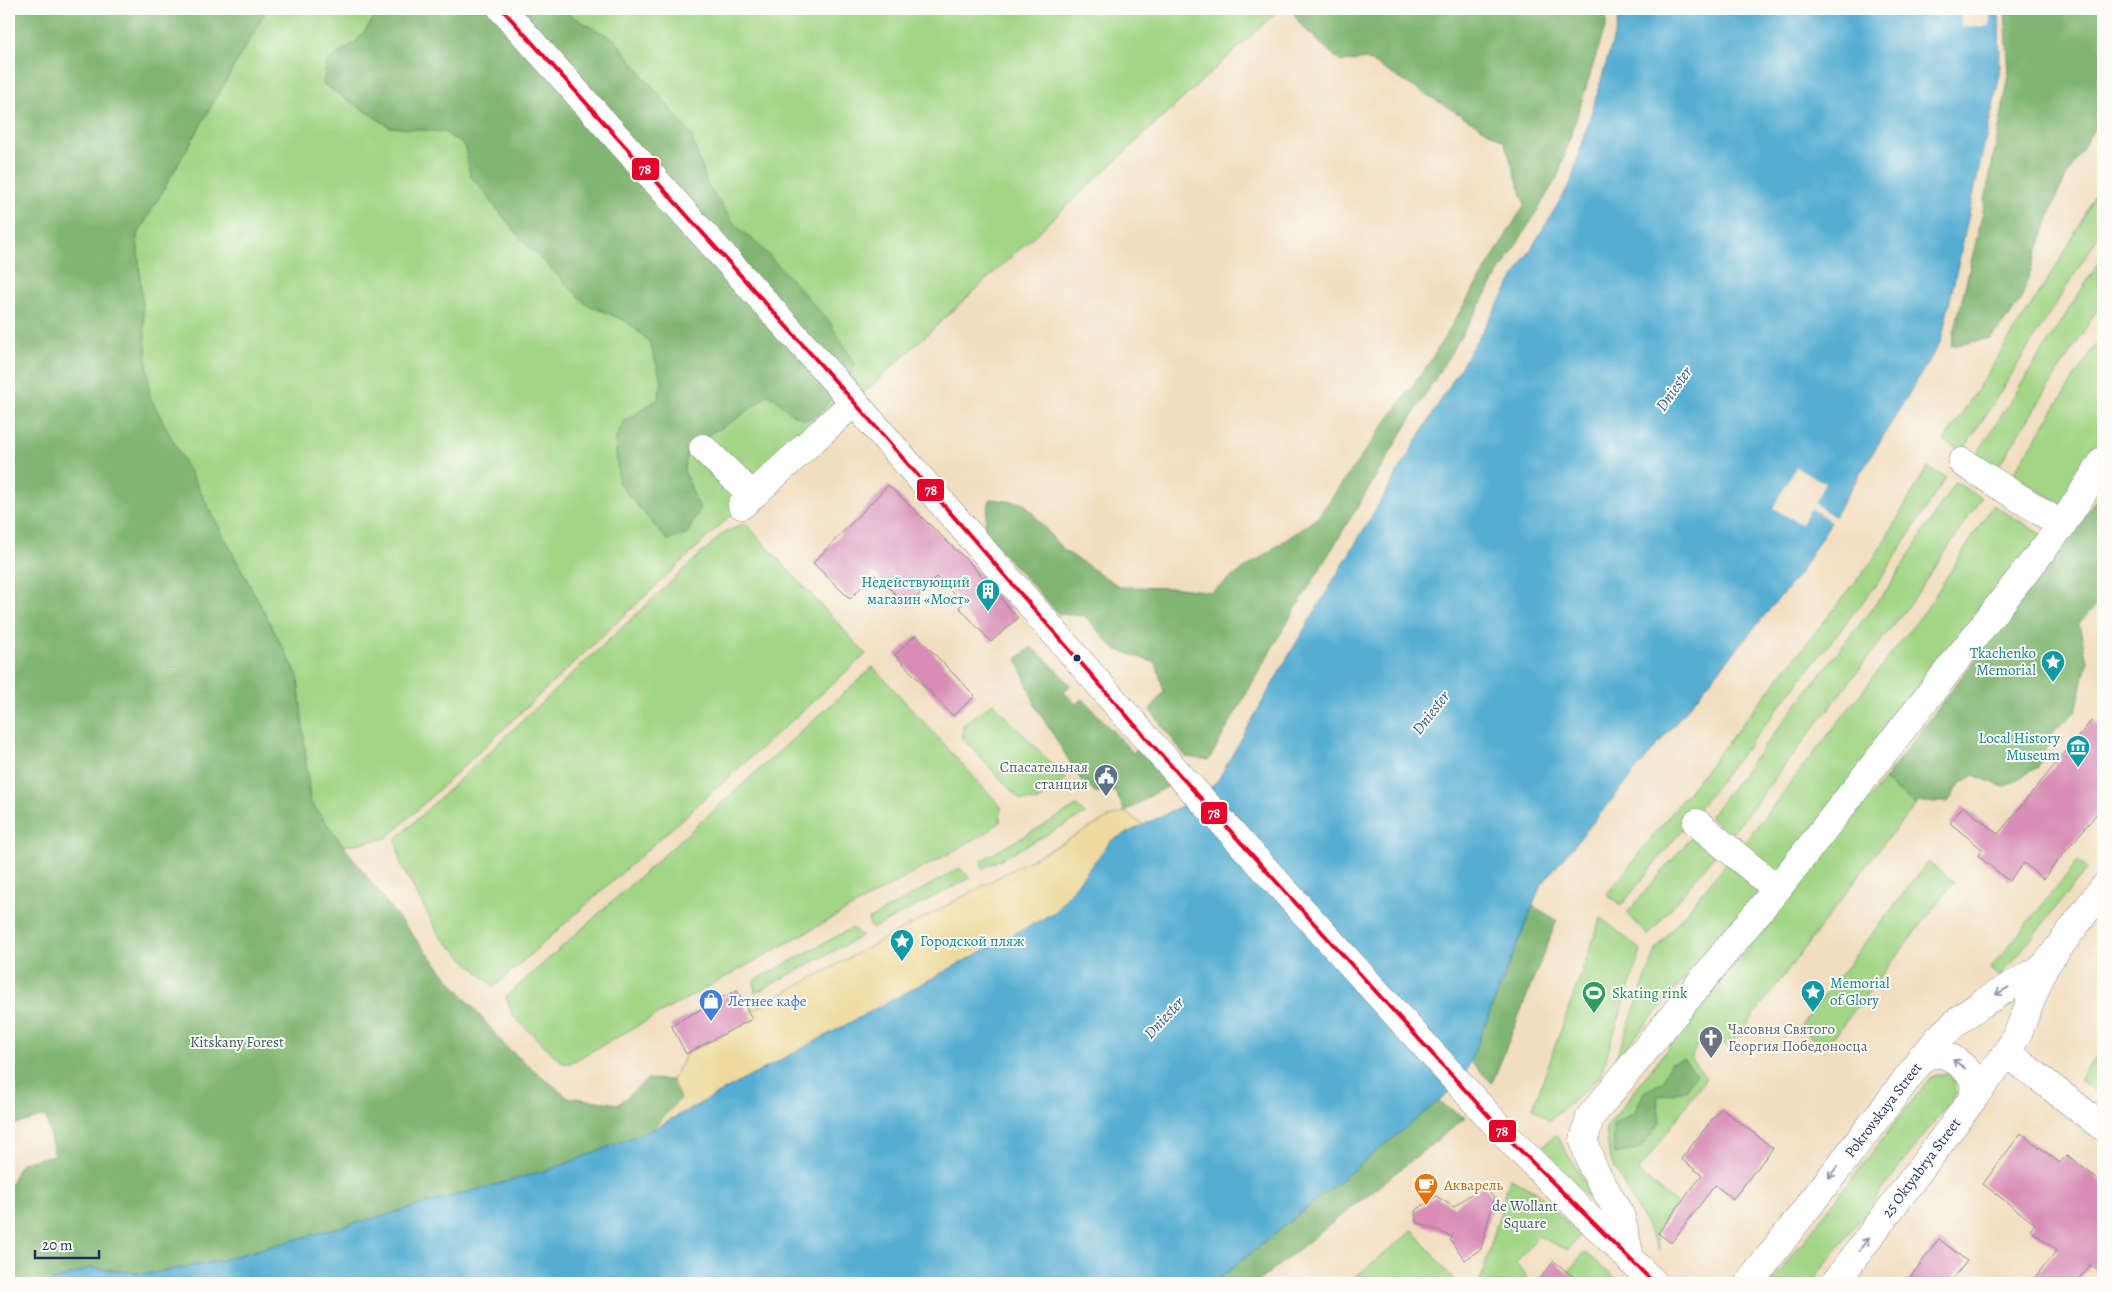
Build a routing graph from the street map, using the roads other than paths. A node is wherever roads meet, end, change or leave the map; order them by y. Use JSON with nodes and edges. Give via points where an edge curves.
{"nodes":[{"id":1,"x":502,"y":9,"type":"edge"},
{"id":2,"x":854,"y":402,"type":"junction"},
{"id":3,"x":703,"y":448,"type":"dead end"},
{"id":4,"x":2103,"y":461,"type":"edge"},
{"id":5,"x":1962,"y":462,"type":"dead end"},
{"id":6,"x":2062,"y":525,"type":"junction"},
{"id":7,"x":1697,"y":823,"type":"dead end"},
{"id":8,"x":2103,"y":888,"type":"edge"},
{"id":9,"x":1777,"y":889,"type":"junction"},
{"id":10,"x":2044,"y":967,"type":"junction"},
{"id":11,"x":2007,"y":1053,"type":"junction"},
{"id":12,"x":1922,"y":1057,"type":"junction"},
{"id":13,"x":1973,"y":1098,"type":"junction"},
{"id":14,"x":2103,"y":1127,"type":"edge"},
{"id":15,"x":1631,"y":1261,"type":"junction"},
{"id":16,"x":1654,"y":1283,"type":"edge"},
{"id":17,"x":1748,"y":1283,"type":"edge"},
{"id":18,"x":1834,"y":1283,"type":"edge"}],
"edges":[{"from":1,"to":2,"type":"street"},
{"from":2,"to":3,"type":"street","via":[[747,500]]},
{"from":2,"to":15,"type":"street","via":[[1147,739],[1514,1144]]},
{"from":4,"to":6,"type":"street"},
{"from":5,"to":6,"type":"street"},
{"from":6,"to":9,"type":"street"},
{"from":7,"to":9,"type":"street"},
{"from":8,"to":10,"type":"street","name":"Pokrovskaya Street"},
{"from":9,"to":15,"type":"street","via":[[1590,1117],[1584,1141],[1593,1168],[1621,1217]]},
{"from":10,"to":11,"type":"street","name":"Pokrovskaya Street"},
{"from":10,"to":12,"type":"street","name":"Pokrovskaya Street","one_way":true,"via":[[1980,1003],[1951,1025]]},
{"from":11,"to":13,"type":"street","name":"25 Oktyabrya Street"},
{"from":11,"to":14,"type":"street"},
{"from":13,"to":12,"type":"street","one_way":true,"via":[[1972,1076],[1965,1068],[1946,1055]]},
{"from":12,"to":17,"type":"street","name":"Pokrovskaya Street","one_way":true},
{"from":18,"to":13,"type":"street","name":"25 Oktyabrya Street","one_way":true},
{"from":15,"to":16,"type":"street"}]}
